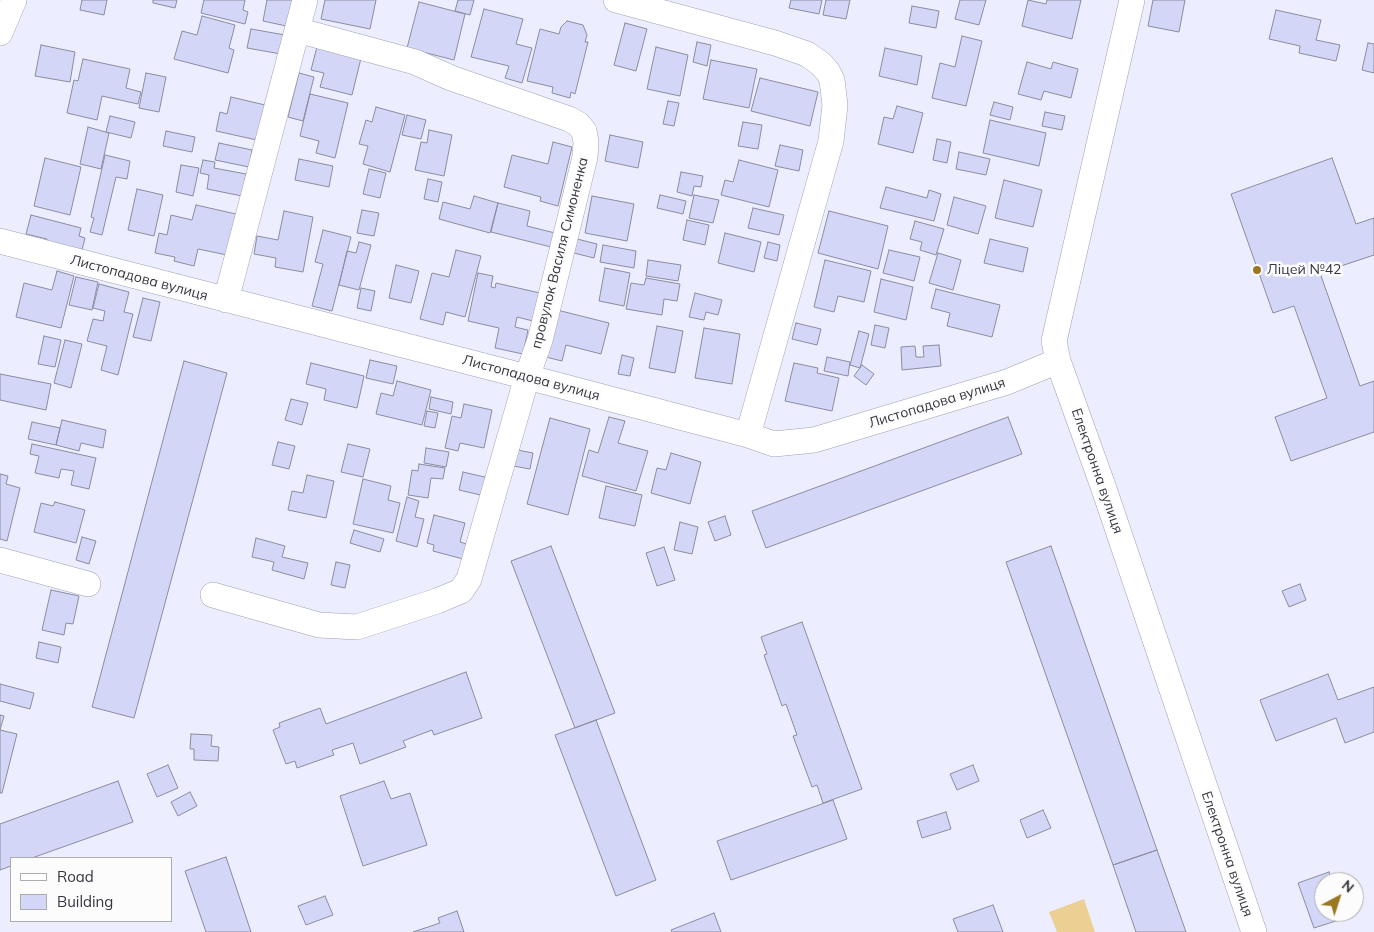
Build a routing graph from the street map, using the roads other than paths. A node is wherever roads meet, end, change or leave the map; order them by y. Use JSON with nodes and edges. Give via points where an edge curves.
{"nodes":[{"id":1,"x":14,"y":0,"type":"edge"},
{"id":2,"x":305,"y":0,"type":"edge"},
{"id":3,"x":616,"y":0,"type":"edge"},
{"id":4,"x":1132,"y":0,"type":"edge"},
{"id":5,"x":297,"y":30,"type":"junction"},
{"id":6,"x":0,"y":33,"type":"edge"},
{"id":7,"x":0,"y":241,"type":"edge"},
{"id":8,"x":226,"y":300,"type":"junction"},
{"id":9,"x":1058,"y":361,"type":"junction"},
{"id":10,"x":527,"y":377,"type":"junction"},
{"id":11,"x":748,"y":435,"type":"junction"},
{"id":12,"x":0,"y":560,"type":"edge"},
{"id":13,"x":88,"y":584,"type":"dead end"},
{"id":14,"x":213,"y":595,"type":"dead end"},
{"id":15,"x":1254,"y":932,"type":"edge"}],
"edges":[{"from":1,"to":6,"type":"street"},
{"from":2,"to":5,"type":"street"},
{"from":3,"to":11,"type":"street","via":[[807,54],[821,64],[832,80],[835,105],[831,141]]},
{"from":4,"to":9,"type":"street","name":"Електронна вулиця","via":[[1058,318],[1054,341]]},
{"from":5,"to":8,"type":"street"},
{"from":5,"to":10,"type":"street","name":"провулок Василя Симоненка","via":[[415,62],[451,78],[569,119],[584,131],[585,157],[540,340]]},
{"from":7,"to":8,"type":"street","name":"Листопадова вулиця"},
{"from":8,"to":10,"type":"street","name":"Листопадова вулиця"},
{"from":9,"to":11,"type":"street","name":"Листопадова вулиця","via":[[1007,382],[814,440],[774,444]]},
{"from":9,"to":15,"type":"street","name":"Електронна вулиця"},
{"from":10,"to":11,"type":"street","name":"Листопадова вулиця"},
{"from":10,"to":14,"type":"street","name":"провулок Василя Симоненка","via":[[469,579],[461,591],[358,628],[319,625]]},
{"from":12,"to":13,"type":"street"}]}
